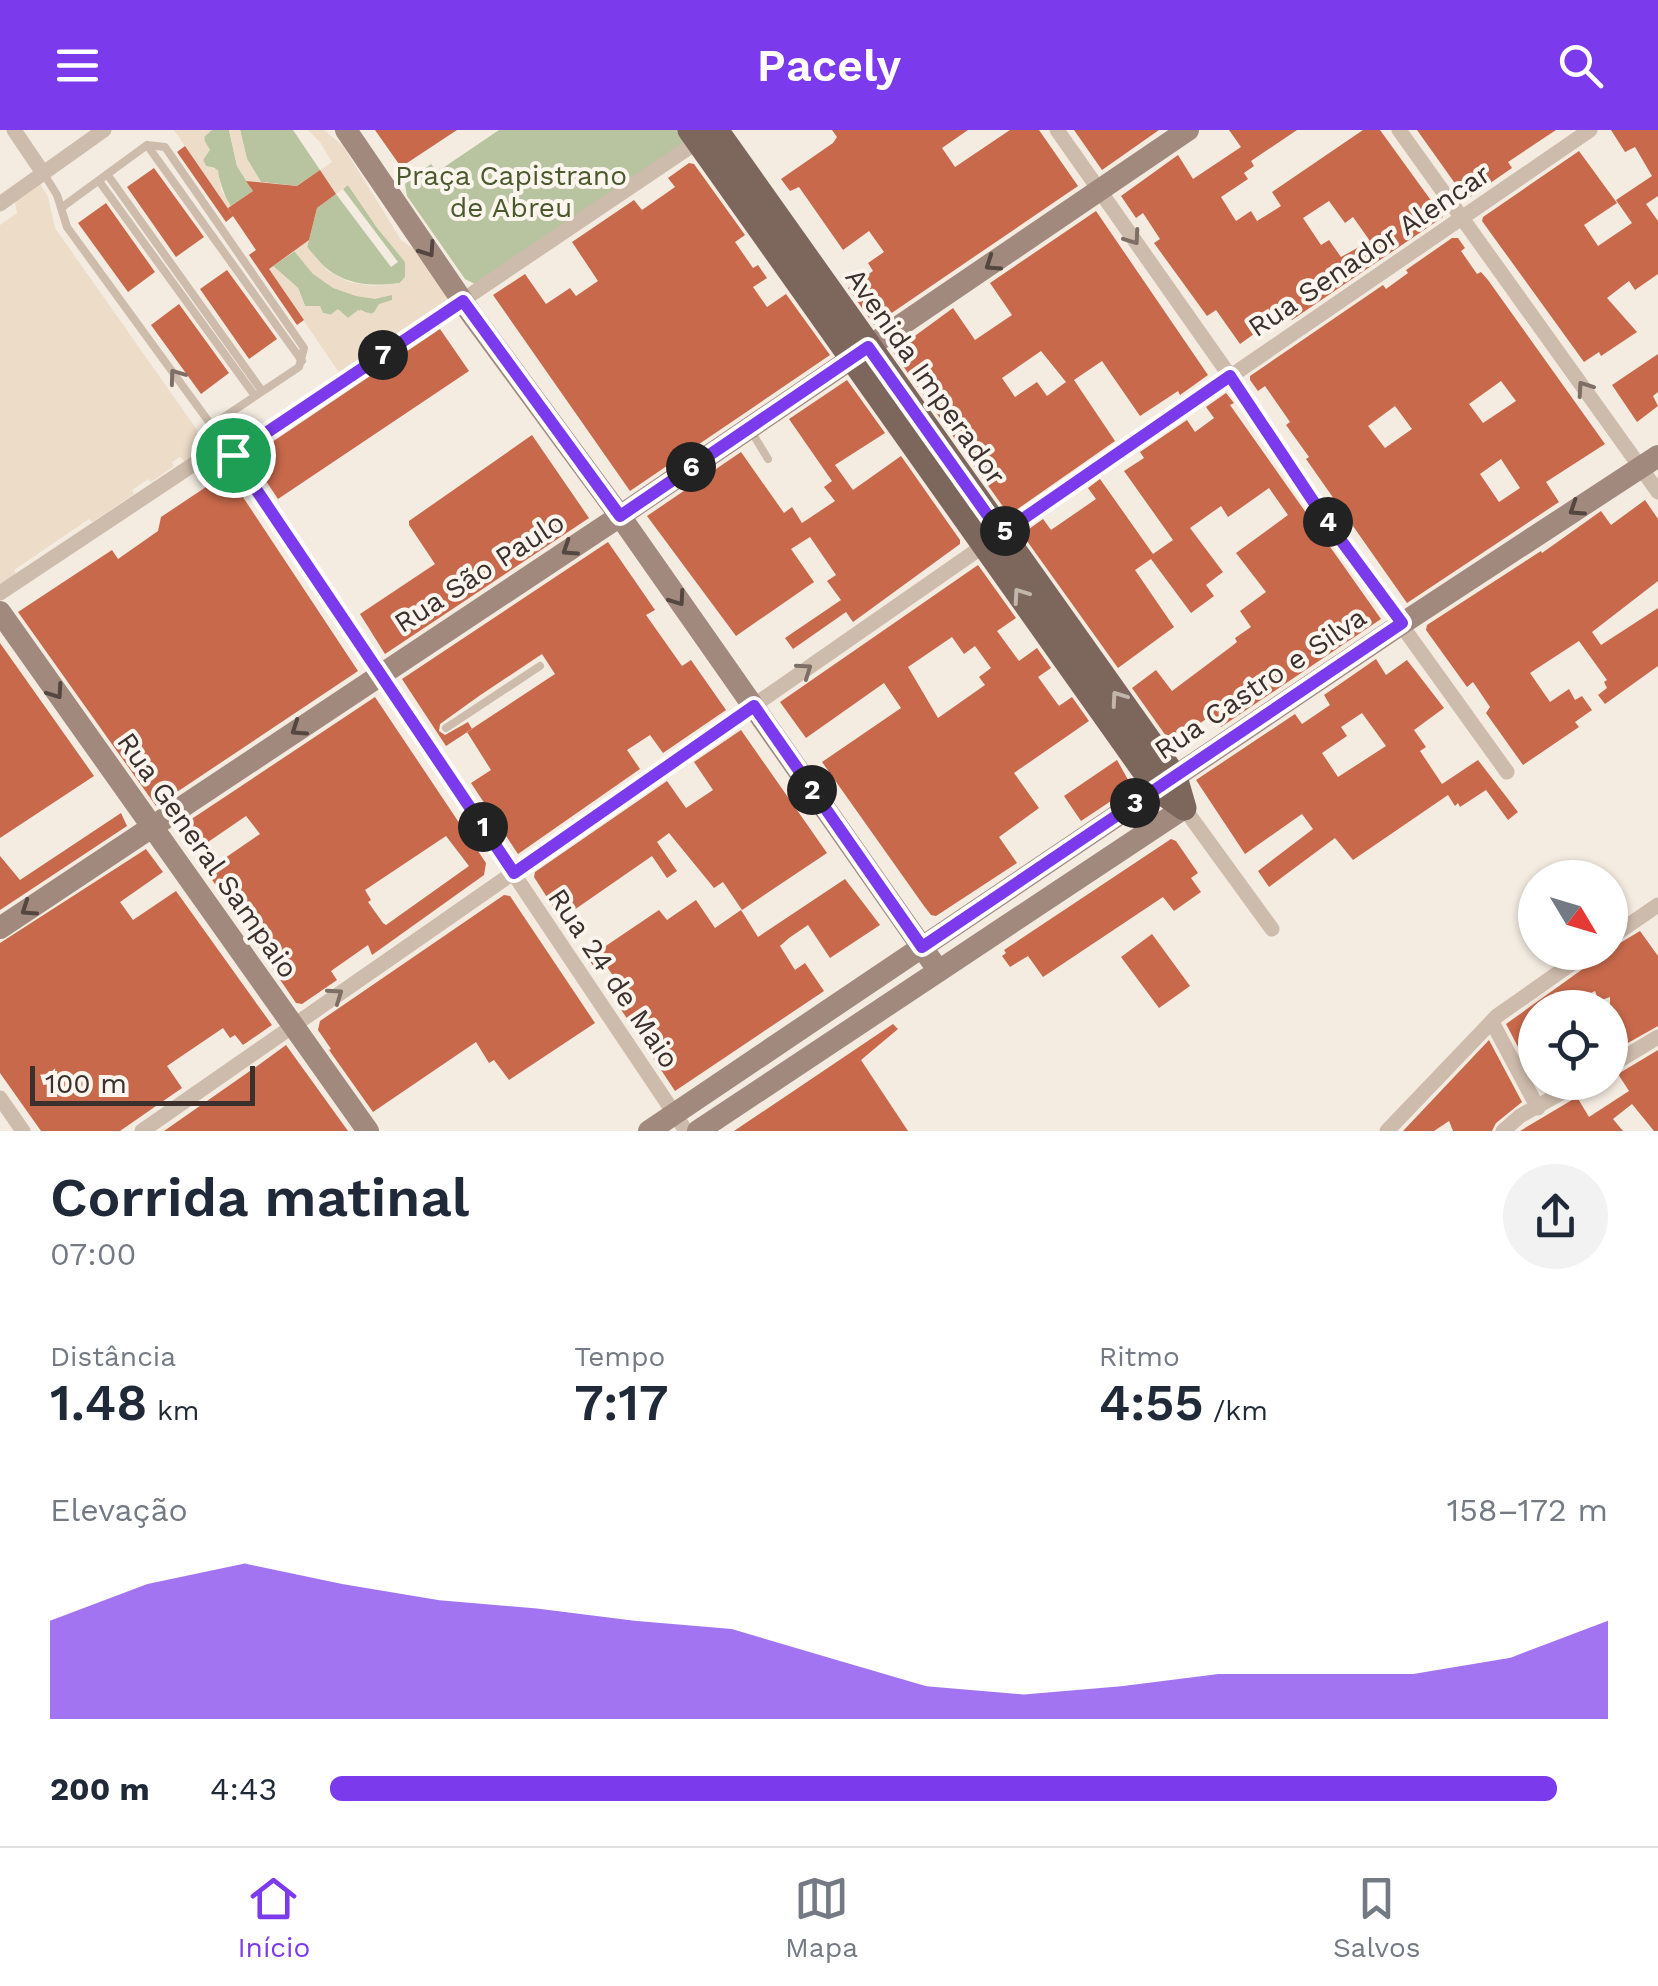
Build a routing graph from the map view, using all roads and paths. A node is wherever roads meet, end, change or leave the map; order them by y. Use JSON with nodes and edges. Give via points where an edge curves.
{"nodes":[{"id":1,"x":14,"y":130,"type":"edge"},
{"id":2,"x":104,"y":130,"type":"edge"},
{"id":3,"x":346,"y":130,"type":"edge"},
{"id":4,"x":1057,"y":130,"type":"edge"},
{"id":5,"x":1398,"y":130,"type":"edge"},
{"id":6,"x":1590,"y":130,"type":"edge"},
{"id":7,"x":1183,"y":131,"type":"edge"},
{"id":8,"x":705,"y":133,"type":"edge"},
{"id":9,"x":43,"y":174,"type":"junction"},
{"id":10,"x":107,"y":174,"type":"junction"},
{"id":11,"x":98,"y":180,"type":"junction"},
{"id":12,"x":1100,"y":190,"type":"junction"},
{"id":13,"x":0,"y":204,"type":"edge"},
{"id":14,"x":61,"y":208,"type":"junction"},
{"id":15,"x":1462,"y":217,"type":"junction"},
{"id":16,"x":463,"y":301,"type":"junction"},
{"id":17,"x":861,"y":352,"type":"junction"},
{"id":18,"x":1230,"y":376,"type":"junction"},
{"id":19,"x":258,"y":394,"type":"junction"},
{"id":20,"x":212,"y":426,"type":"junction"},
{"id":21,"x":749,"y":427,"type":"junction"},
{"id":22,"x":233,"y":455,"type":"junction"},
{"id":23,"x":768,"y":459,"type":"dead end"},
{"id":24,"x":1649,"y":461,"type":"edge"},
{"id":25,"x":1658,"y":492,"type":"edge"},
{"id":26,"x":620,"y":516,"type":"junction"},
{"id":27,"x":993,"y":539,"type":"junction"},
{"id":28,"x":0,"y":594,"type":"edge"},
{"id":29,"x":0,"y":612,"type":"edge"},
{"id":30,"x":1402,"y":623,"type":"junction"},
{"id":31,"x":540,"y":666,"type":"dead end"},
{"id":32,"x":380,"y":674,"type":"junction"},
{"id":33,"x":754,"y":706,"type":"junction"},
{"id":34,"x":446,"y":728,"type":"dead end"},
{"id":35,"x":1507,"y":772,"type":"dead end"},
{"id":36,"x":1166,"y":783,"type":"junction"},
{"id":37,"x":1184,"y":808,"type":"junction"},
{"id":38,"x":152,"y":827,"type":"junction"},
{"id":39,"x":514,"y":873,"type":"junction"},
{"id":40,"x":1653,"y":909,"type":"edge"},
{"id":41,"x":1628,"y":926,"type":"edge"},
{"id":42,"x":0,"y":928,"type":"edge"},
{"id":43,"x":1658,"y":928,"type":"edge"},
{"id":44,"x":1272,"y":929,"type":"dead end"},
{"id":45,"x":922,"y":947,"type":"junction"},
{"id":46,"x":938,"y":970,"type":"junction"},
{"id":47,"x":1561,"y":970,"type":"edge"},
{"id":48,"x":1492,"y":1022,"type":"junction"},
{"id":49,"x":292,"y":1026,"type":"junction"},
{"id":50,"x":1658,"y":1037,"type":"edge"},
{"id":51,"x":1628,"y":1055,"type":"edge"},
{"id":52,"x":0,"y":1098,"type":"edge"},
{"id":53,"x":1551,"y":1100,"type":"edge"},
{"id":54,"x":1538,"y":1108,"type":"junction"},
{"id":55,"x":680,"y":1123,"type":"edge"},
{"id":56,"x":23,"y":1131,"type":"edge"},
{"id":57,"x":142,"y":1131,"type":"edge"},
{"id":58,"x":368,"y":1131,"type":"edge"},
{"id":59,"x":649,"y":1131,"type":"edge"},
{"id":60,"x":698,"y":1131,"type":"edge"},
{"id":61,"x":1387,"y":1131,"type":"edge"},
{"id":62,"x":1503,"y":1131,"type":"edge"}],
"edges":[{"from":1,"to":9,"type":"street"},
{"from":2,"to":9,"type":"street"},
{"from":3,"to":16,"type":"street","one_way":true},
{"from":4,"to":12,"type":"street"},
{"from":5,"to":15,"type":"street"},
{"from":6,"to":15,"type":"street","name":"Rua Senador Alencar"},
{"from":7,"to":12,"type":"street","name":"Rua São Paulo"},
{"from":8,"to":16,"type":"street"},
{"from":8,"to":17,"type":"main road","name":"Avenida Imperador"},
{"from":9,"to":13,"type":"street"},
{"from":9,"to":14,"type":"lane"},
{"from":10,"to":11,"type":"lane"},
{"from":10,"to":19,"type":"lane"},
{"from":10,"to":19,"type":"lane","via":[[147,145],[165,148],[304,348],[299,366]]},
{"from":11,"to":14,"type":"lane"},
{"from":11,"to":19,"type":"lane"},
{"from":12,"to":17,"type":"street","name":"Rua São Paulo","one_way":true},
{"from":12,"to":18,"type":"street","one_way":true},
{"from":20,"to":14,"type":"lane","one_way":true,"via":[[66,227]]},
{"from":15,"to":18,"type":"street","name":"Rua Senador Alencar"},
{"from":24,"to":15,"type":"street","one_way":true},
{"from":16,"to":22,"type":"street"},
{"from":16,"to":26,"type":"street"},
{"from":17,"to":21,"type":"street","name":"Rua São Paulo"},
{"from":17,"to":27,"type":"main road","name":"Avenida Imperador"},
{"from":18,"to":27,"type":"street","name":"Rua Senador Alencar"},
{"from":18,"to":30,"type":"street"},
{"from":19,"to":20,"type":"lane"},
{"from":20,"to":22,"type":"lane"},
{"from":21,"to":23,"type":"lane"},
{"from":21,"to":26,"type":"street","name":"Rua São Paulo"},
{"from":22,"to":28,"type":"street","via":[[200,460]]},
{"from":22,"to":32,"type":"street","name":"Rua 24 de Maio"},
{"from":24,"to":25,"type":"street"},
{"from":24,"to":30,"type":"street","name":"Rua Castro e Silva","one_way":true},
{"from":26,"to":32,"type":"street","name":"Rua São Paulo","one_way":true},
{"from":26,"to":33,"type":"street","one_way":true},
{"from":33,"to":27,"type":"street","name":"Rua Senador Alencar","one_way":true},
{"from":36,"to":27,"type":"main road","name":"Avenida Imperador","one_way":true},
{"from":29,"to":38,"type":"street","name":"Rua General Sampaio","one_way":true},
{"from":30,"to":35,"type":"street"},
{"from":30,"to":36,"type":"street","name":"Rua Castro e Silva"},
{"from":31,"to":34,"type":"lane"},
{"from":32,"to":38,"type":"street","name":"Rua São Paulo","one_way":true},
{"from":32,"to":39,"type":"street","name":"Rua 24 de Maio","via":[[430,738]]},
{"from":33,"to":39,"type":"street","name":"Rua Senador Alencar"},
{"from":33,"to":45,"type":"street"},
{"from":36,"to":37,"type":"main road","name":"Avenida Imperador"},
{"from":36,"to":45,"type":"street","name":"Rua Castro e Silva"},
{"from":37,"to":44,"type":"street","name":"Avenida Imperador"},
{"from":37,"to":46,"type":"street"},
{"from":38,"to":42,"type":"street","name":"Rua São Paulo","one_way":true},
{"from":38,"to":49,"type":"street","name":"Rua General Sampaio"},
{"from":49,"to":39,"type":"street","name":"Rua Senador Alencar","one_way":true},
{"from":39,"to":55,"type":"street","name":"Rua 24 de Maio"},
{"from":40,"to":41,"type":"street"},
{"from":40,"to":43,"type":"street"},
{"from":45,"to":46,"type":"street"},
{"from":45,"to":55,"type":"street","name":"Rua Castro e Silva"},
{"from":46,"to":60,"type":"street"},
{"from":47,"to":48,"type":"street"},
{"from":48,"to":54,"type":"street"},
{"from":48,"to":61,"type":"street"},
{"from":49,"to":57,"type":"street","name":"Rua Senador Alencar"},
{"from":49,"to":58,"type":"street","name":"Rua General Sampaio"},
{"from":50,"to":51,"type":"street"},
{"from":52,"to":56,"type":"street"},
{"from":53,"to":54,"type":"street"},
{"from":54,"to":62,"type":"street"},
{"from":55,"to":59,"type":"street","name":"Rua Castro e Silva"}]}
